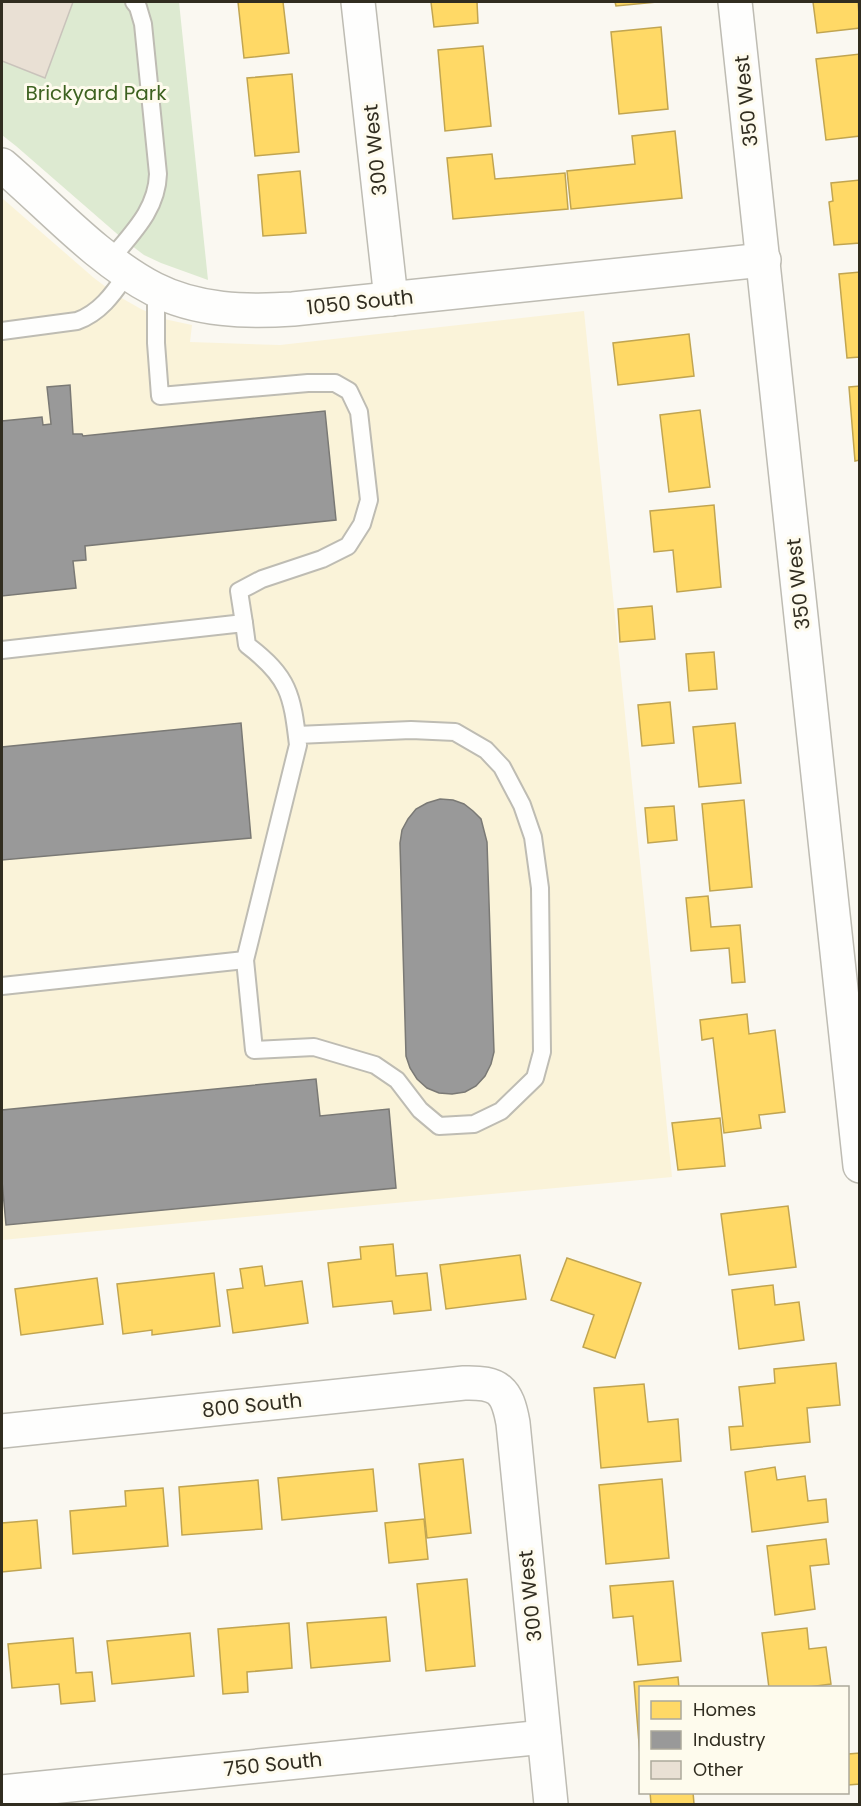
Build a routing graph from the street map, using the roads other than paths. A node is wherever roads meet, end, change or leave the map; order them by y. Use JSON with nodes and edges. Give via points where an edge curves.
{"nodes":[{"id":1,"x":134,"y":2,"type":"edge"},
{"id":2,"x":358,"y":2,"type":"edge"},
{"id":3,"x":735,"y":2,"type":"edge"},
{"id":4,"x":2,"y":165,"type":"edge"},
{"id":5,"x":764,"y":260,"type":"junction"},
{"id":6,"x":119,"y":267,"type":"junction"},
{"id":7,"x":156,"y":290,"type":"junction"},
{"id":8,"x":390,"y":299,"type":"junction"},
{"id":9,"x":2,"y":331,"type":"edge"},
{"id":10,"x":244,"y":623,"type":"junction"},
{"id":11,"x":2,"y":650,"type":"edge"},
{"id":12,"x":297,"y":735,"type":"junction"},
{"id":13,"x":245,"y":960,"type":"junction"},
{"id":14,"x":2,"y":986,"type":"edge"},
{"id":15,"x":860,"y":1166,"type":"edge"},
{"id":16,"x":501,"y":1389,"type":"joint"},
{"id":17,"x":2,"y":1431,"type":"edge"},
{"id":18,"x":544,"y":1737,"type":"junction"},
{"id":19,"x":2,"y":1792,"type":"edge"},
{"id":20,"x":551,"y":1804,"type":"edge"}],
"edges":[{"from":1,"to":6,"type":"lane","via":[[143,24],[158,188]]},
{"from":2,"to":8,"type":"street","name":"300 West"},
{"from":3,"to":5,"type":"street","name":"350 West"},
{"from":4,"to":6,"type":"street","name":"1050 South"},
{"from":5,"to":8,"type":"street","name":"1050 South"},
{"from":5,"to":15,"type":"street","name":"350 West"},
{"from":6,"to":7,"type":"street","name":"1050 South"},
{"from":6,"to":9,"type":"lane","via":[[109,299],[88,317]]},
{"from":7,"to":8,"type":"street","name":"1050 South","via":[[224,309],[259,311]]},
{"from":7,"to":10,"type":"lane","via":[[160,396],[335,382],[349,391],[359,412],[369,500],[362,524],[348,546],[239,591]]},
{"from":10,"to":11,"type":"lane"},
{"from":10,"to":12,"type":"lane","via":[[247,645],[268,661],[286,684]]},
{"from":12,"to":13,"type":"lane","via":[[298,745]]},
{"from":12,"to":13,"type":"lane","via":[[455,732],[486,750],[502,767],[533,837],[540,888],[542,1052],[535,1078],[501,1111],[474,1124],[439,1126],[420,1110],[397,1080],[375,1065],[314,1047],[254,1050]]},
{"from":13,"to":14,"type":"lane"},
{"from":16,"to":17,"type":"street","name":"800 South","via":[[464,1383]]},
{"from":16,"to":18,"type":"street","name":"300 West","via":[[513,1423]]},
{"from":18,"to":19,"type":"street","name":"750 South"},
{"from":18,"to":20,"type":"street","name":"300 West"}]}
